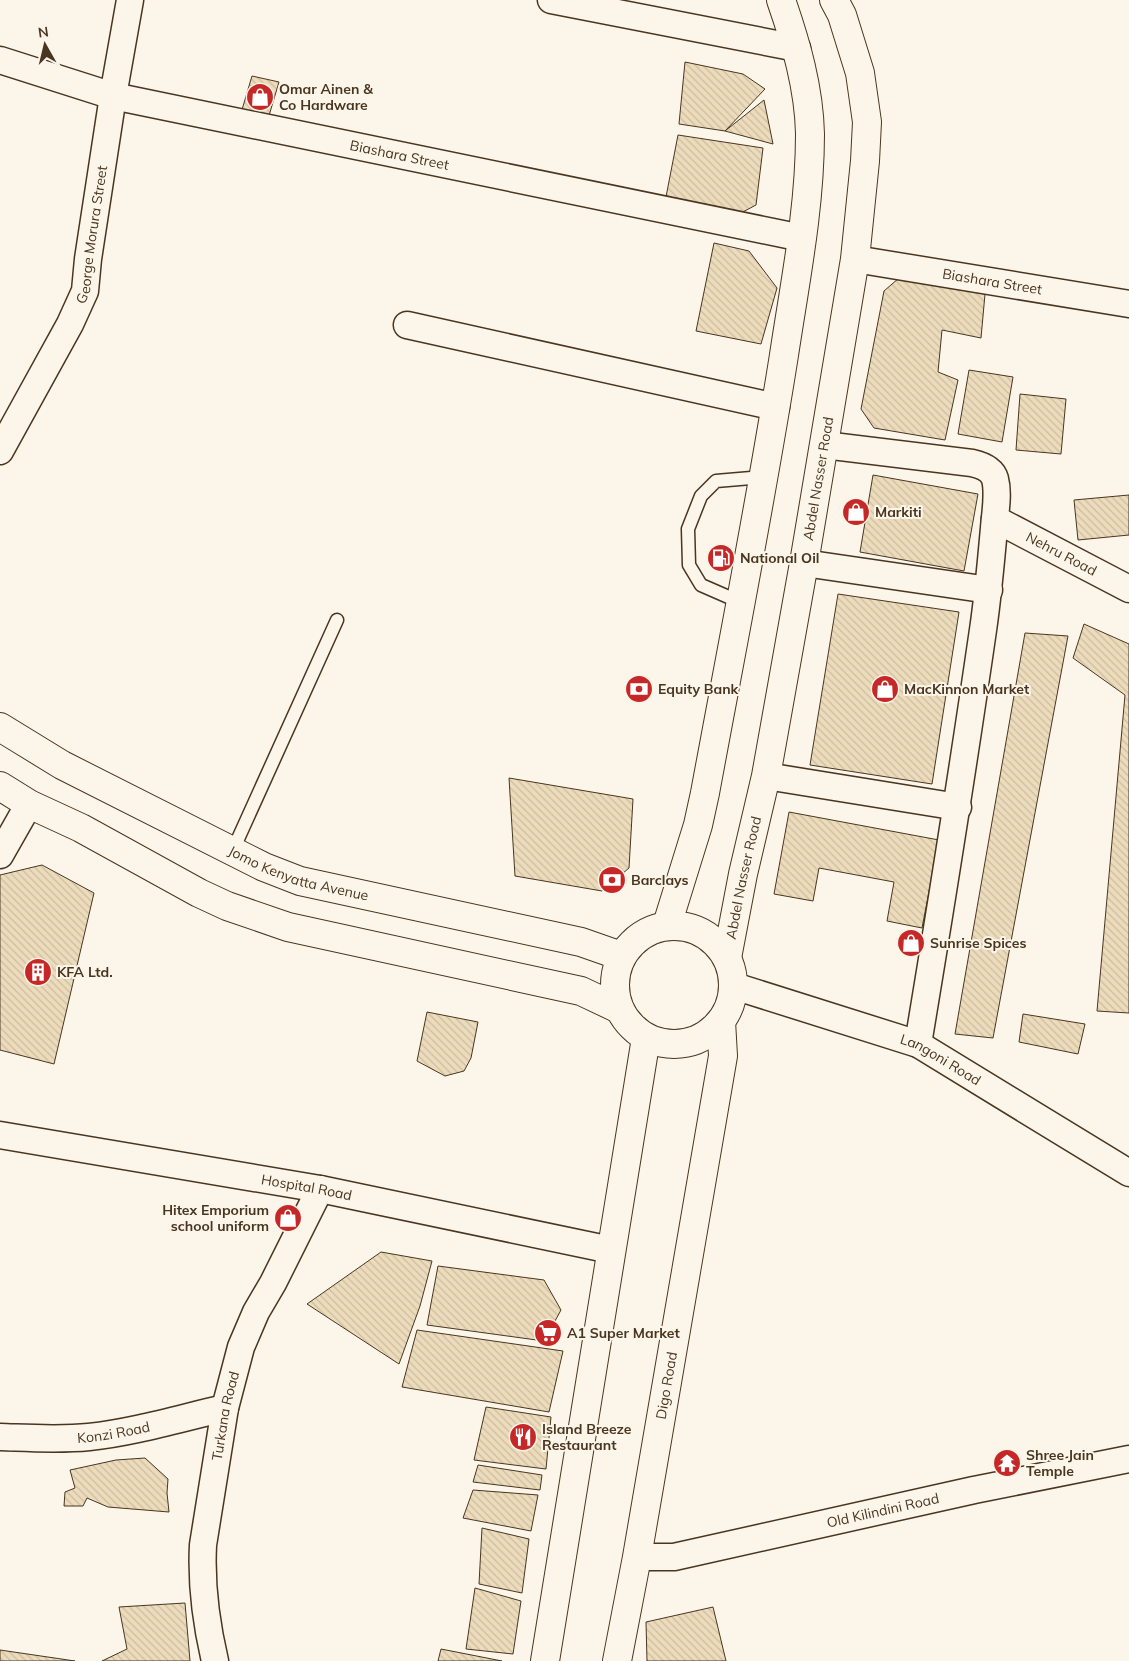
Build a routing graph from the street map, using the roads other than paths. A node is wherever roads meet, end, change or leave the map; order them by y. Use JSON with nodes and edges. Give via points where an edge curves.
{"nodes":[{"id":1,"x":130,"y":0,"type":"edge"},
{"id":2,"x":551,"y":0,"type":"edge"},
{"id":3,"x":781,"y":0,"type":"edge"},
{"id":4,"x":834,"y":0,"type":"edge"},
{"id":5,"x":798,"y":48,"type":"junction"},
{"id":6,"x":0,"y":60,"type":"edge"},
{"id":7,"x":113,"y":96,"type":"junction"},
{"id":8,"x":802,"y":238,"type":"junction"},
{"id":9,"x":855,"y":259,"type":"junction"},
{"id":10,"x":1129,"y":304,"type":"edge"},
{"id":11,"x":408,"y":325,"type":"dead end"},
{"id":12,"x":776,"y":407,"type":"junction"},
{"id":13,"x":824,"y":445,"type":"junction"},
{"id":14,"x":0,"y":451,"type":"edge"},
{"id":15,"x":763,"y":477,"type":"junction"},
{"id":16,"x":995,"y":519,"type":"junction"},
{"id":17,"x":804,"y":563,"type":"junction"},
{"id":18,"x":1129,"y":589,"type":"edge"},
{"id":19,"x":988,"y":590,"type":"junction"},
{"id":20,"x":740,"y":602,"type":"junction"},
{"id":21,"x":337,"y":620,"type":"dead end"},
{"id":22,"x":0,"y":728,"type":"edge"},
{"id":23,"x":766,"y":776,"type":"junction"},
{"id":24,"x":0,"y":786,"type":"edge"},
{"id":25,"x":28,"y":804,"type":"junction"},
{"id":26,"x":958,"y":807,"type":"junction"},
{"id":27,"x":233,"y":850,"type":"junction"},
{"id":28,"x":0,"y":855,"type":"edge"},
{"id":29,"x":667,"y":926,"type":"junction"},
{"id":30,"x":621,"y":956,"type":"junction"},
{"id":31,"x":727,"y":958,"type":"junction"},
{"id":32,"x":734,"y":986,"type":"junction"},
{"id":33,"x":619,"y":1009,"type":"junction"},
{"id":34,"x":721,"y":1021,"type":"junction"},
{"id":35,"x":646,"y":1038,"type":"junction"},
{"id":36,"x":918,"y":1044,"type":"junction"},
{"id":37,"x":0,"y":1135,"type":"edge"},
{"id":38,"x":1129,"y":1173,"type":"edge"},
{"id":39,"x":320,"y":1189,"type":"junction"},
{"id":40,"x":611,"y":1250,"type":"junction"},
{"id":41,"x":226,"y":1408,"type":"junction"},
{"id":42,"x":0,"y":1437,"type":"edge"},
{"id":43,"x":1129,"y":1459,"type":"edge"},
{"id":44,"x":637,"y":1557,"type":"junction"},
{"id":45,"x":215,"y":1661,"type":"edge"},
{"id":46,"x":544,"y":1661,"type":"edge"},
{"id":47,"x":617,"y":1661,"type":"edge"}],
"edges":[{"from":1,"to":7,"type":"street","name":"George Morura Street"},
{"from":2,"to":5,"type":"street"},
{"from":3,"to":5,"type":"main road"},
{"from":4,"to":9,"type":"main road","name":"Abdel Nasser Road","via":[[842,15],[860,73],[867,122]]},
{"from":5,"to":8,"type":"main road","via":[[810,133]]},
{"from":6,"to":7,"type":"street","name":"Biashara Street"},
{"from":7,"to":8,"type":"street","name":"Biashara Street"},
{"from":7,"to":14,"type":"street","name":"George Morura Street","via":[[86,291]]},
{"from":8,"to":12,"type":"main road"},
{"from":9,"to":10,"type":"street","name":"Biashara Street"},
{"from":9,"to":13,"type":"main road","name":"Abdel Nasser Road"},
{"from":11,"to":12,"type":"street"},
{"from":12,"to":15,"type":"main road"},
{"from":13,"to":16,"type":"street","via":[[981,465],[995,478]]},
{"from":13,"to":17,"type":"main road","name":"Abdel Nasser Road"},
{"from":15,"to":20,"type":"main road"},
{"from":15,"to":20,"type":"lane","via":[[716,481],[700,496],[688,529],[690,565],[701,585]]},
{"from":16,"to":18,"type":"street","name":"Nehru Road"},
{"from":16,"to":19,"type":"street"},
{"from":17,"to":19,"type":"street"},
{"from":17,"to":23,"type":"main road","name":"Abdel Nasser Road"},
{"from":19,"to":26,"type":"street"},
{"from":20,"to":29,"type":"main road","via":[[700,816]]},
{"from":21,"to":27,"type":"lane"},
{"from":22,"to":27,"type":"main road","name":"Jomo Kenyatta Avenue","via":[[62,765]]},
{"from":23,"to":26,"type":"street"},
{"from":23,"to":31,"type":"main road","name":"Abdel Nasser Road","via":[[742,874]]},
{"from":24,"to":25,"type":"main road"},
{"from":25,"to":28,"type":"street"},
{"from":25,"to":33,"type":"main road","via":[[81,828],[199,893],[252,915],[288,927],[581,991]]},
{"from":26,"to":36,"type":"street"},
{"from":27,"to":30,"type":"main road","name":"Jomo Kenyatta Avenue","via":[[300,881],[581,942]]},
{"from":29,"to":30,"type":"main road","via":[[649,930],[633,941]]},
{"from":29,"to":31,"type":"main road","via":[[691,928],[713,939]]},
{"from":30,"to":33,"type":"main road","via":[[615,973],[614,992]]},
{"from":31,"to":32,"type":"main road"},
{"from":32,"to":34,"type":"main road","via":[[730,1005]]},
{"from":32,"to":36,"type":"street","name":"Langoni Road"},
{"from":33,"to":35,"type":"main road","via":[[630,1026]]},
{"from":34,"to":35,"type":"main road","via":[[706,1035],[687,1043],[666,1044]]},
{"from":34,"to":44,"type":"main road","name":"Digo Road","via":[[723,1056]]},
{"from":35,"to":40,"type":"main road"},
{"from":36,"to":38,"type":"street","name":"Langoni Road"},
{"from":37,"to":39,"type":"street","name":"Hospital Road"},
{"from":39,"to":40,"type":"street","name":"Hospital Road"},
{"from":39,"to":41,"type":"street","name":"Turkana Road","via":[[256,1312],[241,1347]]},
{"from":40,"to":46,"type":"main road"},
{"from":41,"to":42,"type":"street","name":"Konzi Road","via":[[89,1437]]},
{"from":41,"to":45,"type":"street","name":"Turkana Road","via":[[202,1565]]},
{"from":43,"to":44,"type":"street","name":"Old Kilindini Road","via":[[674,1557]]},
{"from":44,"to":47,"type":"main road","name":"Digo Road"}]}
